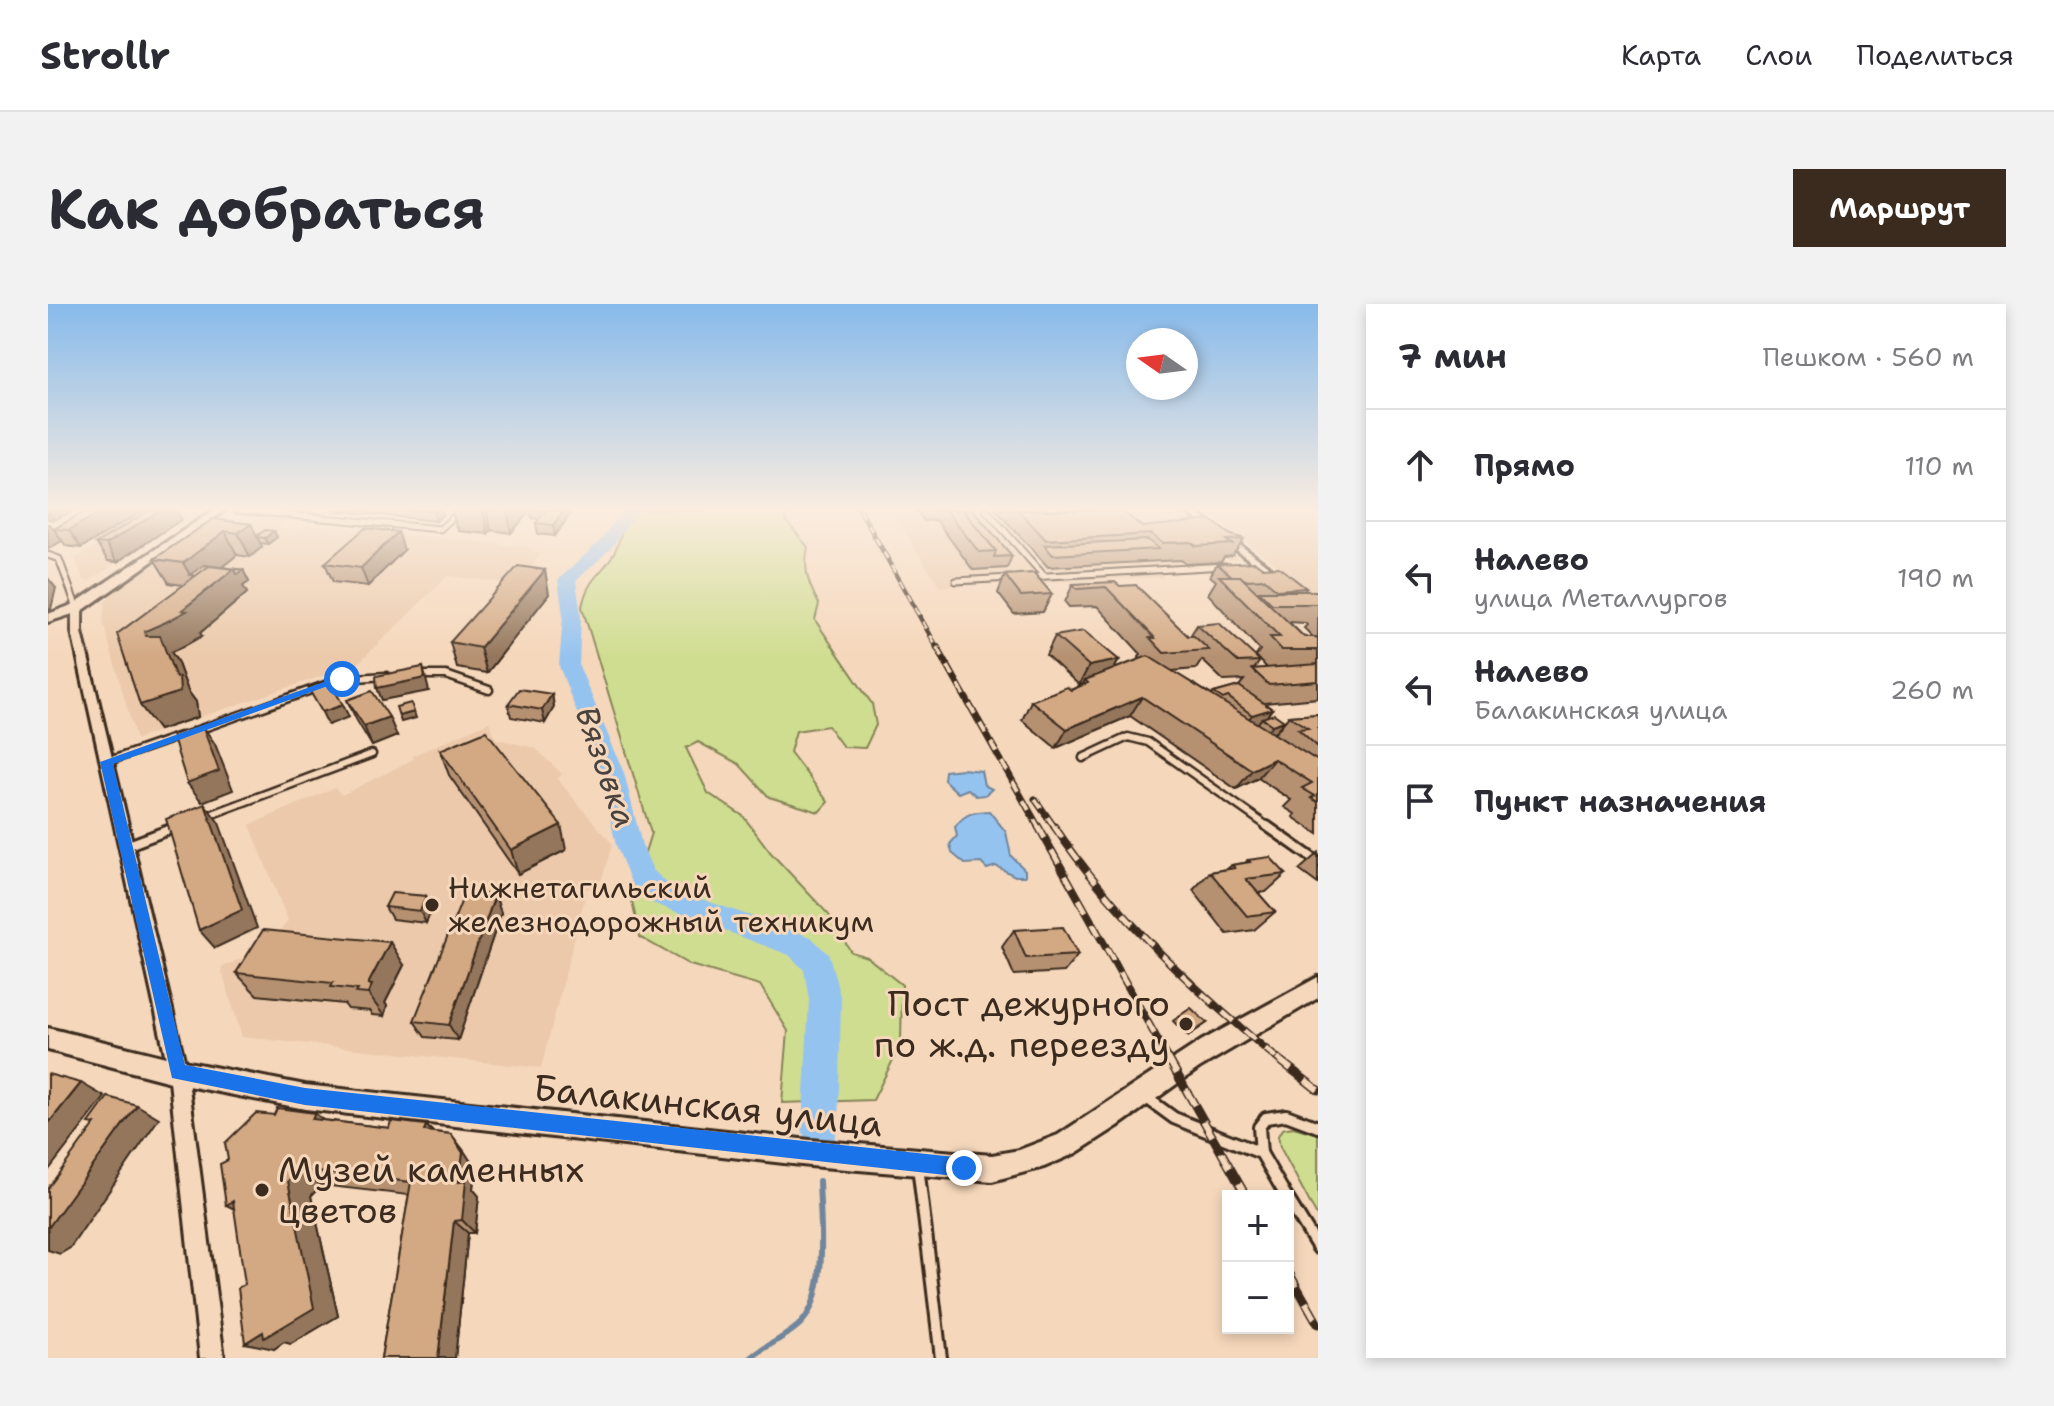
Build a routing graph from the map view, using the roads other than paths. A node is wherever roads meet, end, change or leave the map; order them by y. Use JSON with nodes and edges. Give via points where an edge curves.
{"nodes":[{"id":1,"x":59,"y":559,"type":"edge"},
{"id":2,"x":148,"y":559,"type":"edge"},
{"id":3,"x":1029,"y":559,"type":"edge"},
{"id":4,"x":1253,"y":559,"type":"edge"},
{"id":5,"x":1259,"y":564,"type":"junction"},
{"id":6,"x":1244,"y":565,"type":"edge"},
{"id":7,"x":1229,"y":566,"type":"edge"},
{"id":8,"x":1044,"y":576,"type":"junction"},
{"id":9,"x":956,"y":581,"type":"dead end"},
{"id":10,"x":1295,"y":590,"type":"edge"},
{"id":11,"x":77,"y":608,"type":"junction"},
{"id":12,"x":48,"y":618,"type":"edge"},
{"id":13,"x":391,"y":676,"type":"edge"},
{"id":14,"x":403,"y":676,"type":"edge"},
{"id":15,"x":489,"y":690,"type":"dead end"},
{"id":16,"x":372,"y":754,"type":"dead end"},
{"id":17,"x":1083,"y":758,"type":"dead end"},
{"id":18,"x":106,"y":762,"type":"junction"},
{"id":19,"x":198,"y":819,"type":"edge"},
{"id":20,"x":184,"y":824,"type":"edge"},
{"id":21,"x":126,"y":846,"type":"junction"},
{"id":22,"x":1318,"y":862,"type":"edge"},
{"id":23,"x":1318,"y":987,"type":"edge"},
{"id":24,"x":48,"y":1039,"type":"edge"},
{"id":25,"x":178,"y":1072,"type":"junction"},
{"id":26,"x":1143,"y":1094,"type":"junction"},
{"id":27,"x":1318,"y":1127,"type":"edge"},
{"id":28,"x":1261,"y":1153,"type":"junction"},
{"id":29,"x":918,"y":1164,"type":"junction"},
{"id":30,"x":1283,"y":1190,"type":"edge"},
{"id":31,"x":1294,"y":1209,"type":"edge"},
{"id":32,"x":1318,"y":1248,"type":"edge"},
{"id":33,"x":212,"y":1358,"type":"edge"},
{"id":34,"x":941,"y":1358,"type":"edge"}],
"edges":[{"from":1,"to":11,"type":"lane"},
{"from":2,"to":11,"type":"street"},
{"from":3,"to":8,"type":"lane"},
{"from":4,"to":5,"type":"street"},
{"from":5,"to":6,"type":"lane"},
{"from":5,"to":10,"type":"street"},
{"from":7,"to":8,"type":"lane"},
{"from":8,"to":9,"type":"lane"},
{"from":11,"to":12,"type":"street"},
{"from":11,"to":18,"type":"street","via":[[77,632]]},
{"from":13,"to":18,"type":"lane","via":[[342,679]]},
{"from":14,"to":15,"type":"lane","via":[[446,675]]},
{"from":16,"to":19,"type":"lane"},
{"from":17,"to":22,"type":"lane","via":[[1128,737],[1148,742]]},
{"from":18,"to":21,"type":"street"},
{"from":20,"to":21,"type":"lane"},
{"from":21,"to":25,"type":"street"},
{"from":23,"to":26,"type":"street","name":"Балакинская улица"},
{"from":24,"to":25,"type":"street","name":"Балакинская улица"},
{"from":25,"to":29,"type":"street","name":"Балакинская улица","via":[[305,1097]]},
{"from":25,"to":33,"type":"street"},
{"from":26,"to":28,"type":"lane","via":[[1174,1118]]},
{"from":26,"to":29,"type":"street","name":"Балакинская улица","via":[[1042,1158],[992,1168]]},
{"from":27,"to":28,"type":"lane","via":[[1286,1115],[1266,1118],[1259,1127]]},
{"from":28,"to":30,"type":"lane"},
{"from":29,"to":34,"type":"lane"},
{"from":31,"to":32,"type":"lane"}]}
